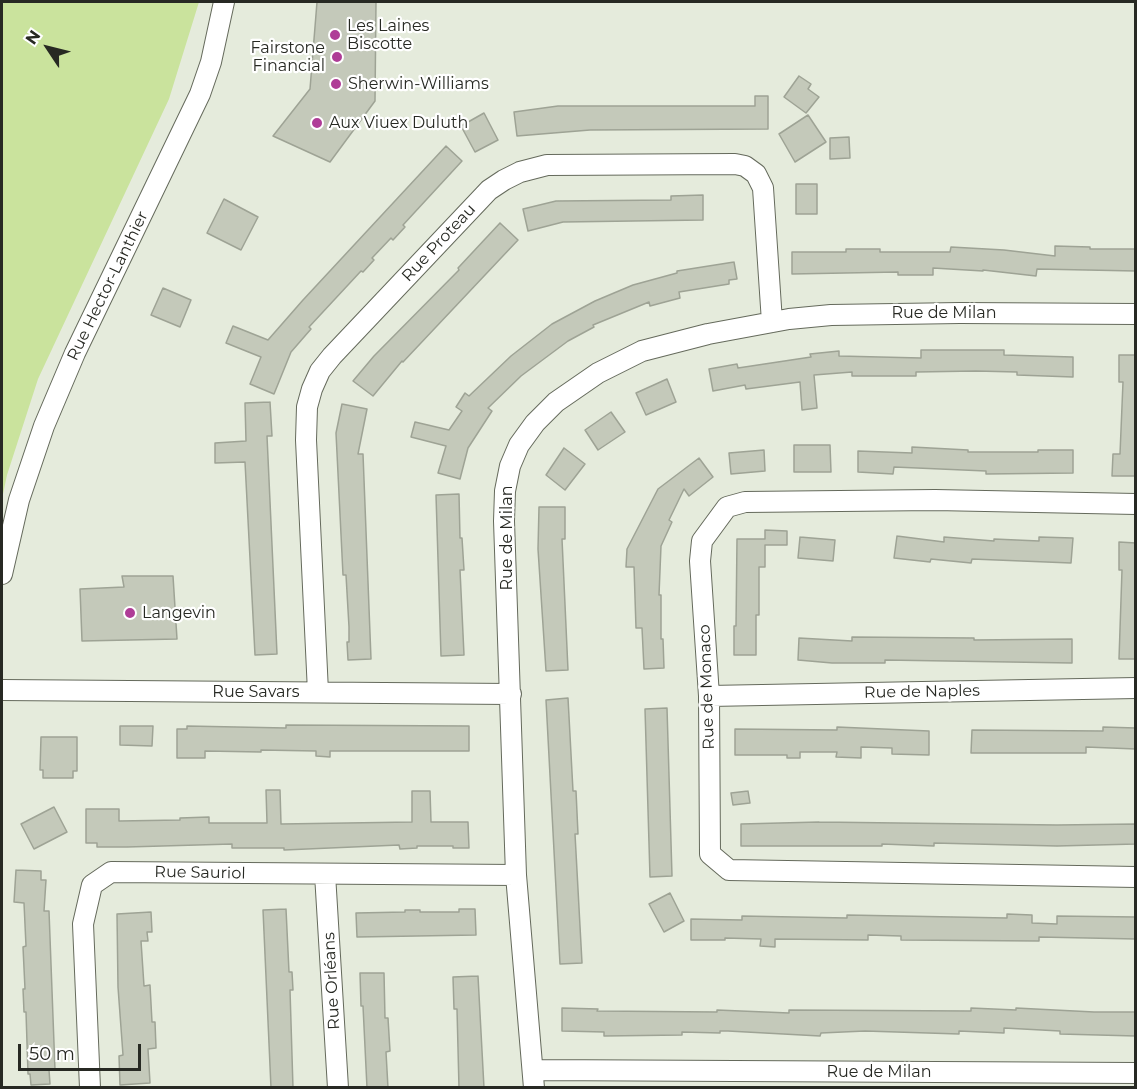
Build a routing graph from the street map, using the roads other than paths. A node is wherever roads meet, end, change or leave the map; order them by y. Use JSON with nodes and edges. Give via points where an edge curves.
{"nodes":[{"id":1,"x":224,"y":2,"type":"edge"},
{"id":2,"x":1136,"y":314,"type":"edge"},
{"id":3,"x":772,"y":322,"type":"junction"},
{"id":4,"x":1136,"y":504,"type":"edge"},
{"id":5,"x":2,"y":573,"type":"edge"},
{"id":6,"x":1136,"y":688,"type":"edge"},
{"id":7,"x":2,"y":690,"type":"edge"},
{"id":8,"x":318,"y":692,"type":"junction"},
{"id":9,"x":511,"y":694,"type":"junction"},
{"id":10,"x":709,"y":696,"type":"junction"},
{"id":11,"x":325,"y":874,"type":"junction"},
{"id":12,"x":516,"y":875,"type":"junction"},
{"id":13,"x":1136,"y":877,"type":"edge"},
{"id":14,"x":1136,"y":1073,"type":"edge"},
{"id":15,"x":534,"y":1079,"type":"edge"},
{"id":16,"x":621,"y":1079,"type":"edge"},
{"id":17,"x":816,"y":1079,"type":"edge"},
{"id":18,"x":999,"y":1080,"type":"edge"},
{"id":19,"x":90,"y":1088,"type":"edge"},
{"id":20,"x":338,"y":1088,"type":"edge"}],
"edges":[{"from":1,"to":5,"type":"street","name":"Rue Hector-Lanthier","via":[[218,38],[200,94],[44,426],[19,500]]},
{"from":2,"to":3,"type":"street","name":"Rue de Milan","via":[[875,314]]},
{"from":3,"to":8,"type":"street","name":"Rue Proteau","via":[[764,193],[759,178],[749,168],[735,164],[547,165],[520,171],[489,190],[332,356],[312,389],[306,426]]},
{"from":3,"to":9,"type":"street","name":"Rue de Milan","via":[[686,338],[628,358],[567,393],[545,412],[519,445],[510,466],[504,502]]},
{"from":4,"to":10,"type":"street","name":"Rue de Monaco","via":[[935,500],[745,502],[727,507],[702,541],[700,561]]},
{"from":6,"to":10,"type":"street","name":"Rue de Naples"},
{"from":7,"to":8,"type":"street","name":"Rue Savars"},
{"from":8,"to":9,"type":"street","name":"Rue Savars"},
{"from":9,"to":12,"type":"street","name":"Rue de Milan"},
{"from":10,"to":13,"type":"street","name":"Rue de Monaco","via":[[710,854],[729,870]]},
{"from":11,"to":12,"type":"street","name":"Rue Sauriol"},
{"from":11,"to":19,"type":"street","name":"Rue Sauriol","via":[[111,872],[92,885],[83,924]]},
{"from":11,"to":20,"type":"street","name":"Rue Orléans"},
{"from":12,"to":15,"type":"street","name":"Rue de Milan"},
{"from":14,"to":18,"type":"street","name":"Rue de Milan"},
{"from":15,"to":16,"type":"street","name":"Rue de Milan"},
{"from":16,"to":17,"type":"street","name":"Rue de Milan"},
{"from":17,"to":18,"type":"street","name":"Rue de Milan"}]}
